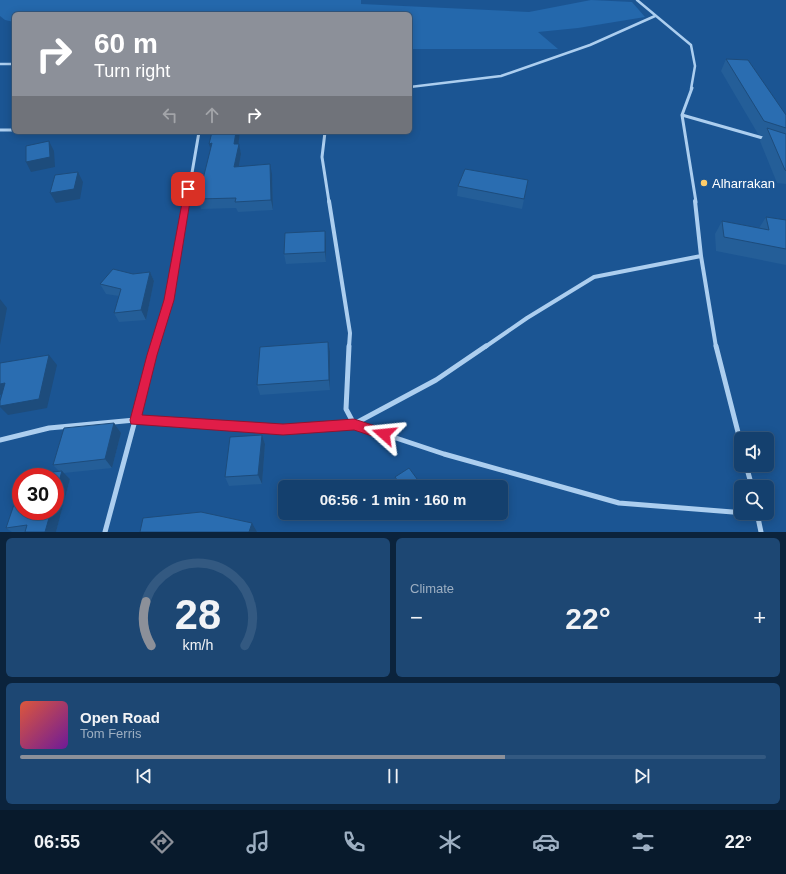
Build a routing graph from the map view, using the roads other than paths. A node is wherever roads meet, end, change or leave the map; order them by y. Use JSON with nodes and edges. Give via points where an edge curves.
{"nodes":[{"id":1,"x":637,"y":0,"type":"edge"},
{"id":2,"x":655,"y":16,"type":"junction"},
{"id":3,"x":0,"y":64,"type":"edge"},
{"id":4,"x":12,"y":64,"type":"edge"},
{"id":5,"x":412,"y":87,"type":"edge"},
{"id":6,"x":682,"y":115,"type":"junction"},
{"id":7,"x":0,"y":130,"type":"edge"},
{"id":8,"x":12,"y":130,"type":"edge"},
{"id":9,"x":199,"y":134,"type":"edge"},
{"id":10,"x":325,"y":134,"type":"edge"},
{"id":11,"x":772,"y":141,"type":"edge"},
{"id":12,"x":701,"y":256,"type":"junction"},
{"id":13,"x":135,"y":420,"type":"junction"},
{"id":14,"x":354,"y":424,"type":"junction"},
{"id":15,"x":738,"y":432,"type":"edge"},
{"id":16,"x":0,"y":440,"type":"edge"},
{"id":17,"x":734,"y":512,"type":"edge"},
{"id":18,"x":758,"y":520,"type":"edge"},
{"id":19,"x":105,"y":532,"type":"edge"},
{"id":20,"x":761,"y":532,"type":"edge"}],
"edges":[{"from":1,"to":2,"type":"street"},
{"from":2,"to":5,"type":"street","via":[[590,45],[501,76]]},
{"from":2,"to":6,"type":"street","via":[[691,44],[695,66],[692,87]]},
{"from":3,"to":4,"type":"street"},
{"from":6,"to":11,"type":"street"},
{"from":6,"to":12,"type":"street","via":[[694,186]]},
{"from":7,"to":8,"type":"street"},
{"from":9,"to":13,"type":"street","via":[[169,300]]},
{"from":10,"to":14,"type":"street","via":[[322,158],[350,333],[346,409]]},
{"from":12,"to":14,"type":"street","via":[[594,277],[527,318],[436,380]]},
{"from":12,"to":15,"type":"street","via":[[716,347]]},
{"from":13,"to":14,"type":"street","via":[[283,429]]},
{"from":13,"to":16,"type":"street","via":[[49,428]]},
{"from":13,"to":19,"type":"street"},
{"from":14,"to":17,"type":"street","via":[[444,454],[619,503]]},
{"from":18,"to":20,"type":"street"}]}
